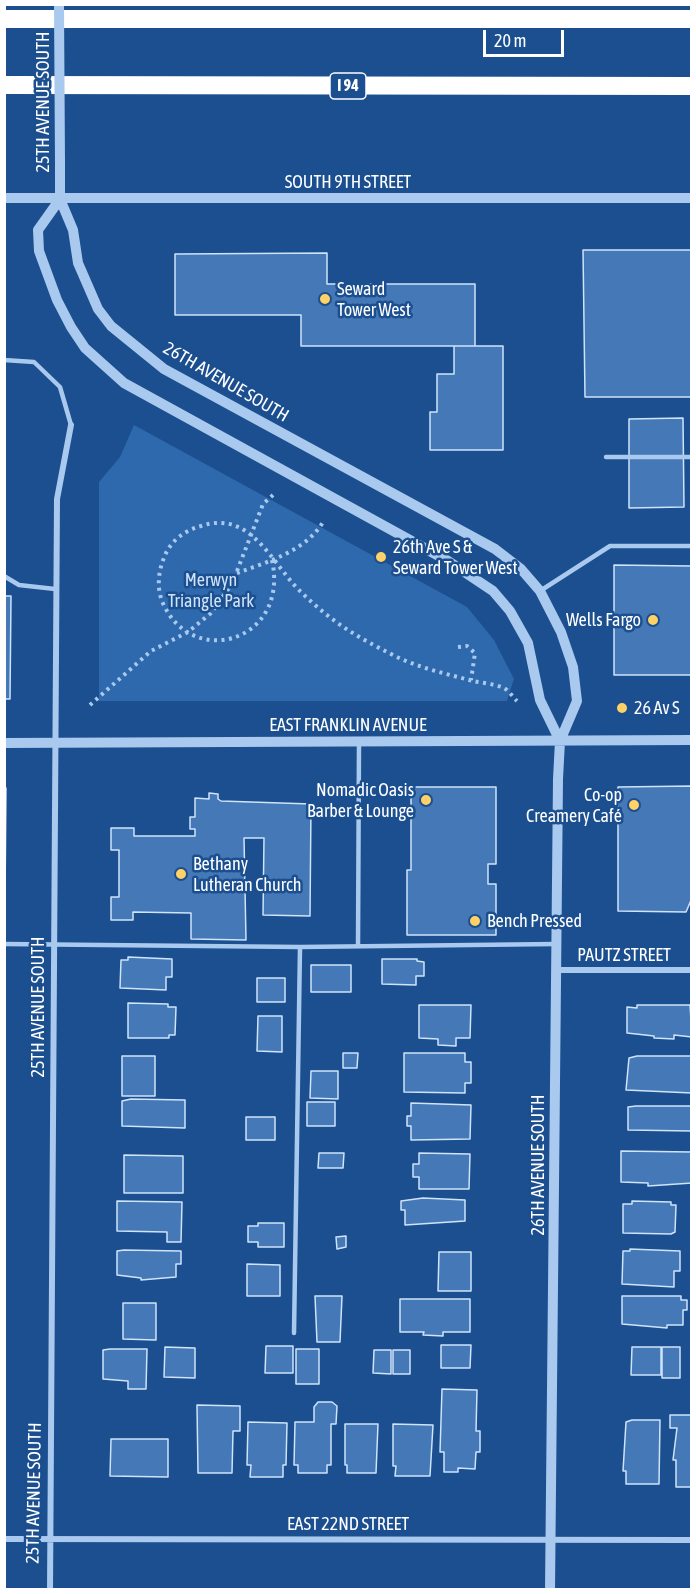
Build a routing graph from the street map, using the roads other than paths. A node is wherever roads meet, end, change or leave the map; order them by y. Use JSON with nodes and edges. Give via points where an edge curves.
{"nodes":[{"id":1,"x":59,"y":4,"type":"edge"},
{"id":2,"x":4,"y":19,"type":"edge"},
{"id":3,"x":692,"y":19,"type":"edge"},
{"id":4,"x":4,"y":85,"type":"edge"},
{"id":5,"x":692,"y":86,"type":"edge"},
{"id":6,"x":4,"y":198,"type":"edge"},
{"id":7,"x":692,"y":198,"type":"edge"},
{"id":8,"x":60,"y":199,"type":"junction"},
{"id":9,"x":4,"y":360,"type":"edge"},
{"id":10,"x":71,"y":425,"type":"joint"},
{"id":11,"x":606,"y":457,"type":"dead end"},
{"id":12,"x":692,"y":457,"type":"edge"},
{"id":13,"x":692,"y":546,"type":"edge"},
{"id":14,"x":4,"y":576,"type":"edge"},
{"id":15,"x":55,"y":589,"type":"junction"},
{"id":16,"x":540,"y":591,"type":"junction"},
{"id":17,"x":560,"y":741,"type":"junction"},
{"id":18,"x":692,"y":741,"type":"edge"},
{"id":19,"x":359,"y":742,"type":"junction"},
{"id":20,"x":4,"y":743,"type":"edge"},
{"id":21,"x":54,"y":743,"type":"junction"},
{"id":22,"x":4,"y":944,"type":"edge"},
{"id":23,"x":56,"y":944,"type":"junction"},
{"id":24,"x":556,"y":944,"type":"junction"},
{"id":25,"x":357,"y":946,"type":"junction"},
{"id":26,"x":300,"y":947,"type":"junction"},
{"id":27,"x":556,"y":970,"type":"junction"},
{"id":28,"x":692,"y":970,"type":"edge"},
{"id":29,"x":294,"y":1333,"type":"dead end"},
{"id":30,"x":4,"y":1539,"type":"edge"},
{"id":31,"x":50,"y":1539,"type":"junction"},
{"id":32,"x":551,"y":1539,"type":"junction"},
{"id":33,"x":692,"y":1540,"type":"edge"},
{"id":34,"x":50,"y":1590,"type":"edge"},
{"id":35,"x":550,"y":1590,"type":"edge"}],
"edges":[{"from":1,"to":8,"type":"street","name":"25TH AVENUE SOUTH","bridge":true},
{"from":2,"to":3,"type":"highway"},
{"from":4,"to":5,"type":"highway","number":"I 94"},
{"from":6,"to":8,"type":"street","name":"SOUTH 9TH STREET"},
{"from":7,"to":8,"type":"street","name":"SOUTH 9TH STREET"},
{"from":8,"to":16,"type":"street","name":"26TH AVENUE SOUTH","via":[[73,230],[86,286],[111,326],[133,346],[164,369],[495,549],[521,569]]},
{"from":8,"to":17,"type":"street","name":"26TH AVENUE SOUTH","via":[[38,230],[39,251],[57,300],[85,348],[124,382],[448,561],[493,591],[528,643],[540,700]]},
{"from":9,"to":10,"type":"lane","via":[[34,362],[60,387]]},
{"from":10,"to":15,"type":"street","name":"25TH AVENUE SOUTH","via":[[57,499]]},
{"from":11,"to":12,"type":"lane"},
{"from":13,"to":16,"type":"lane","via":[[610,546]]},
{"from":14,"to":15,"type":"lane","via":[[19,585]]},
{"from":15,"to":21,"type":"street","name":"25TH AVENUE SOUTH"},
{"from":16,"to":17,"type":"street","name":"26TH AVENUE SOUTH","via":[[573,667],[577,701]]},
{"from":17,"to":18,"type":"street","name":"EAST FRANKLIN AVENUE"},
{"from":17,"to":19,"type":"street","name":"EAST FRANKLIN AVENUE"},
{"from":17,"to":24,"type":"street","name":"26TH AVENUE SOUTH"},
{"from":19,"to":21,"type":"street","name":"EAST FRANKLIN AVENUE"},
{"from":19,"to":25,"type":"lane"},
{"from":20,"to":21,"type":"street","name":"EAST FRANKLIN AVENUE"},
{"from":21,"to":23,"type":"street","name":"25TH AVENUE SOUTH"},
{"from":22,"to":23,"type":"lane"},
{"from":23,"to":26,"type":"lane"},
{"from":23,"to":31,"type":"street","name":"25TH AVENUE SOUTH"},
{"from":24,"to":25,"type":"lane"},
{"from":24,"to":27,"type":"street","name":"26TH AVENUE SOUTH"},
{"from":25,"to":26,"type":"lane"},
{"from":26,"to":29,"type":"lane"},
{"from":27,"to":28,"type":"street","name":"PAUTZ STREET"},
{"from":27,"to":32,"type":"street","name":"26TH AVENUE SOUTH"},
{"from":30,"to":31,"type":"street","name":"EAST 22ND STREET"},
{"from":31,"to":32,"type":"street","name":"EAST 22ND STREET"},
{"from":31,"to":34,"type":"street","name":"25TH AVENUE SOUTH"},
{"from":32,"to":33,"type":"street","name":"EAST 22ND STREET"},
{"from":32,"to":35,"type":"street","name":"26TH AVENUE SOUTH"}]}
